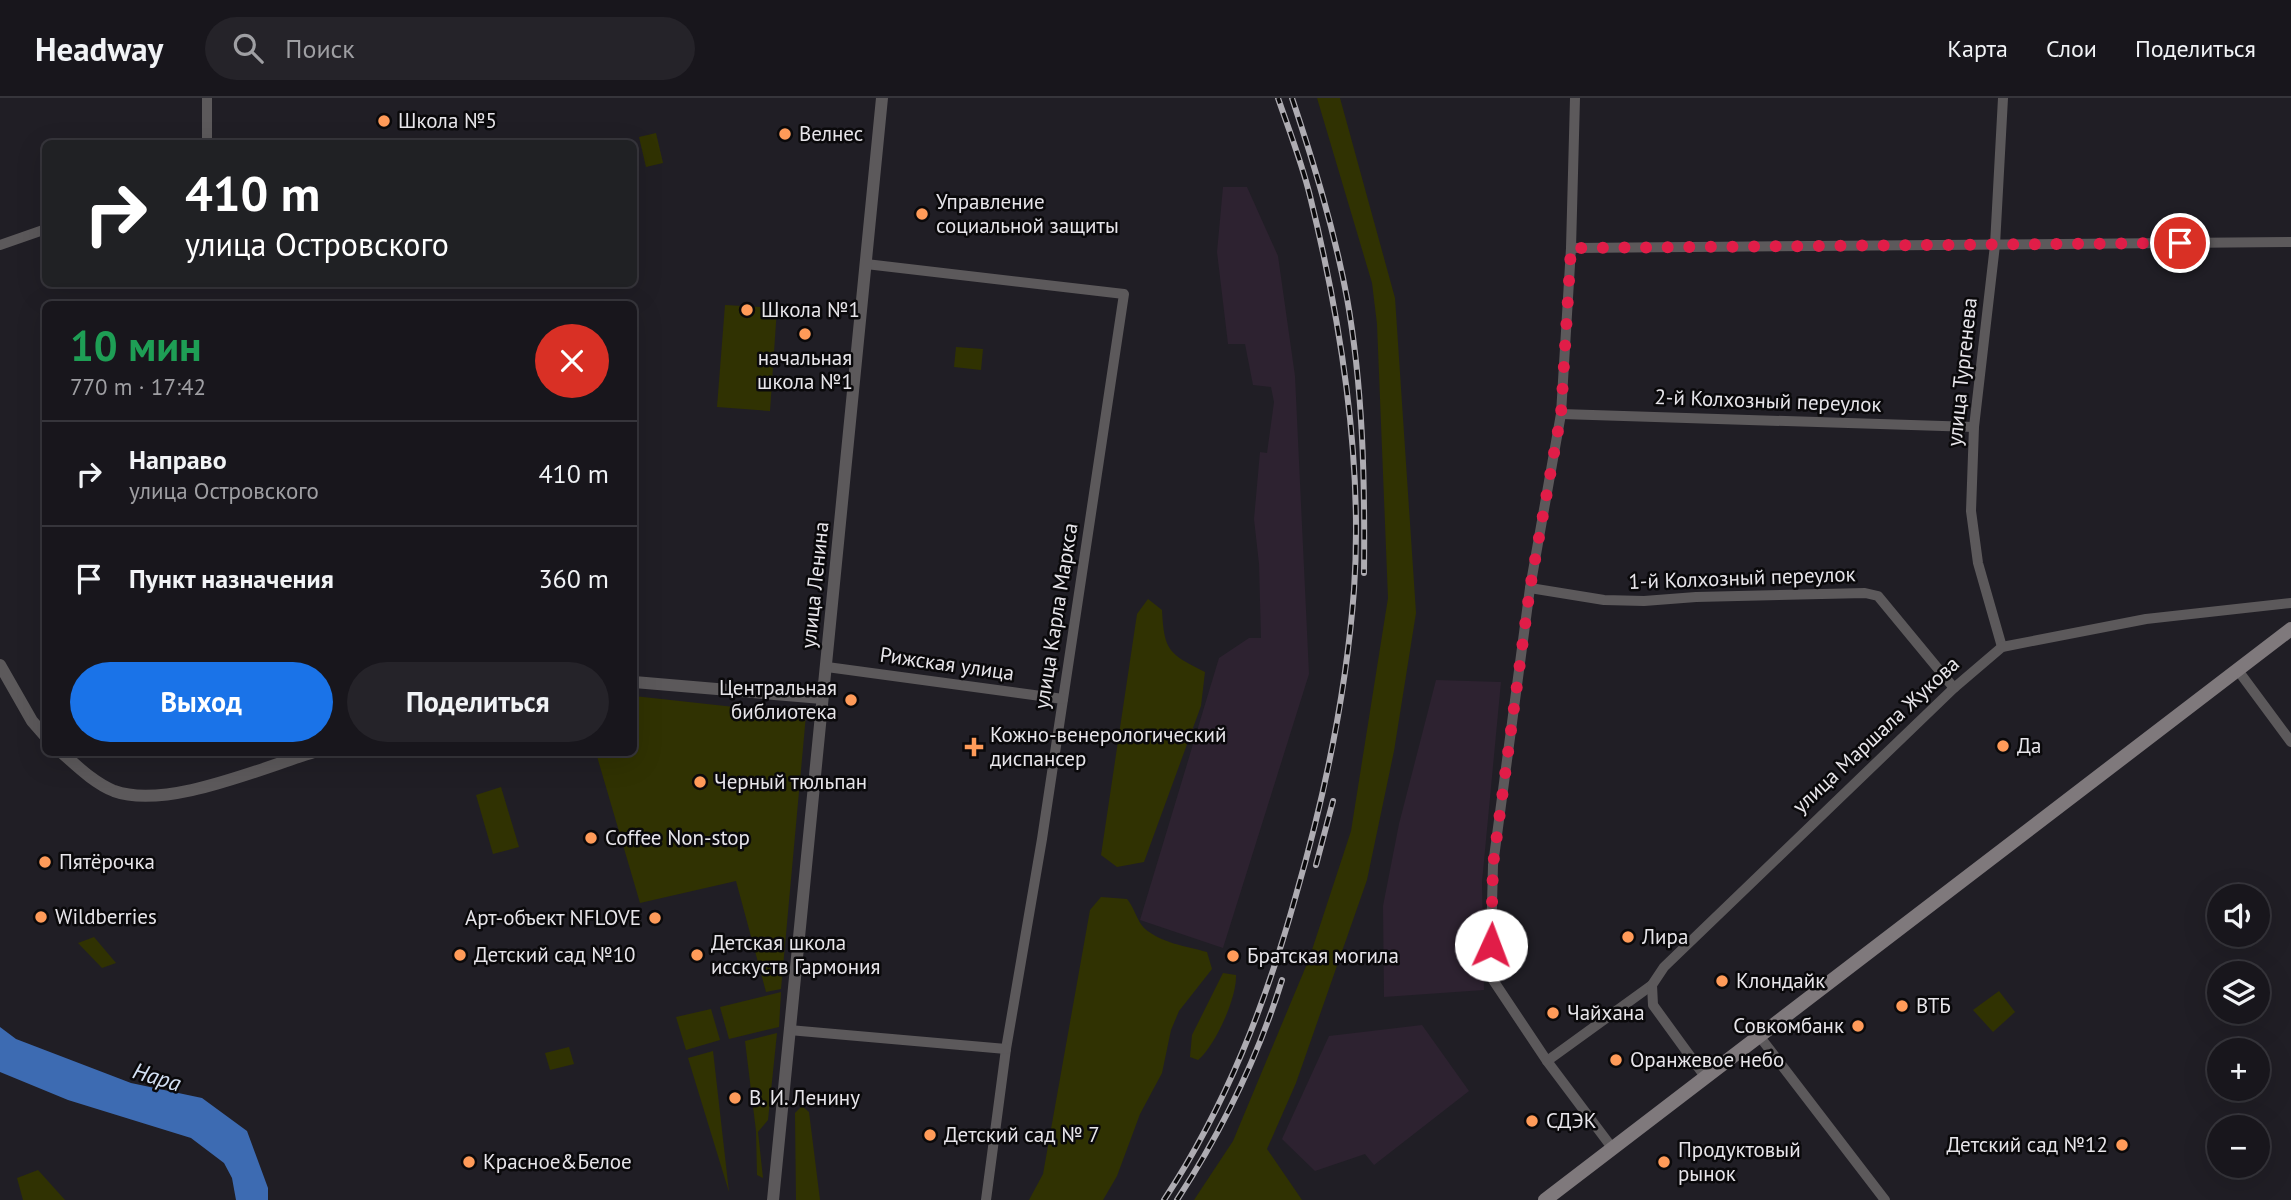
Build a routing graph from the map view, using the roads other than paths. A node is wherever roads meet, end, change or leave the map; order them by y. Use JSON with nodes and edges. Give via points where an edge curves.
{"nodes":[{"id":1,"x":207,"y":98,"type":"edge"},
{"id":2,"x":882,"y":98,"type":"edge"},
{"id":3,"x":1575,"y":98,"type":"edge"},
{"id":4,"x":2003,"y":98,"type":"edge"},
{"id":5,"x":207,"y":140,"type":"edge"},
{"id":6,"x":42,"y":230,"type":"edge"},
{"id":7,"x":2291,"y":242,"type":"edge"},
{"id":8,"x":0,"y":245,"type":"edge"},
{"id":9,"x":1995,"y":245,"type":"junction"},
{"id":10,"x":1571,"y":248,"type":"junction"},
{"id":11,"x":866,"y":264,"type":"junction"},
{"id":12,"x":1561,"y":414,"type":"junction"},
{"id":13,"x":1975,"y":426,"type":"junction"},
{"id":14,"x":1530,"y":588,"type":"junction"},
{"id":15,"x":2291,"y":603,"type":"edge"},
{"id":16,"x":2291,"y":629,"type":"edge"},
{"id":17,"x":2002,"y":647,"type":"junction"},
{"id":18,"x":0,"y":665,"type":"edge"},
{"id":19,"x":827,"y":667,"type":"junction"},
{"id":20,"x":2237,"y":669,"type":"junction"},
{"id":21,"x":637,"y":682,"type":"edge"},
{"id":22,"x":1954,"y":688,"type":"junction"},
{"id":23,"x":822,"y":698,"type":"junction"},
{"id":24,"x":1063,"y":699,"type":"junction"},
{"id":25,"x":42,"y":732,"type":"edge"},
{"id":26,"x":2291,"y":742,"type":"edge"},
{"id":27,"x":66,"y":756,"type":"edge"},
{"id":28,"x":300,"y":756,"type":"edge"},
{"id":29,"x":1652,"y":985,"type":"junction"},
{"id":30,"x":789,"y":1030,"type":"junction"},
{"id":31,"x":1760,"y":1037,"type":"junction"},
{"id":32,"x":1006,"y":1049,"type":"junction"},
{"id":33,"x":1547,"y":1061,"type":"junction"},
{"id":34,"x":1706,"y":1078,"type":"junction"},
{"id":35,"x":1613,"y":1149,"type":"junction"},
{"id":36,"x":773,"y":1200,"type":"edge"},
{"id":37,"x":986,"y":1200,"type":"edge"},
{"id":38,"x":1545,"y":1200,"type":"edge"},
{"id":39,"x":1885,"y":1200,"type":"edge"}],
"edges":[{"from":1,"to":5,"type":"street"},
{"from":2,"to":11,"type":"street","name":"улица Ленина"},
{"from":3,"to":10,"type":"street"},
{"from":4,"to":9,"type":"street","name":"улица Тургенева"},
{"from":6,"to":8,"type":"street"},
{"from":7,"to":9,"type":"street"},
{"from":9,"to":10,"type":"street"},
{"from":9,"to":13,"type":"street","name":"улица Тургенева"},
{"from":10,"to":12,"type":"street"},
{"from":11,"to":19,"type":"street","name":"улица Ленина"},
{"from":11,"to":24,"type":"street","name":"улица Карла Маркса","via":[[1124,294]]},
{"from":12,"to":13,"type":"street","name":"2-й Колхозный переулок"},
{"from":12,"to":14,"type":"street"},
{"from":13,"to":17,"type":"street","name":"улица Тургенева","via":[[1971,511],[1978,563]]},
{"from":14,"to":22,"type":"street","name":"1-й Колхозный переулок","via":[[1618,601],[1878,596]]},
{"from":14,"to":33,"type":"street","via":[[1493,865],[1491,945],[1493,980]]},
{"from":15,"to":17,"type":"street","name":"улица Маршала Жукова","via":[[2146,619]]},
{"from":16,"to":20,"type":"main road"},
{"from":17,"to":22,"type":"street","name":"улица Маршала Жукова"},
{"from":18,"to":25,"type":"street"},
{"from":19,"to":23,"type":"street","name":"улица Ленина"},
{"from":19,"to":24,"type":"street","name":"Рижская улица"},
{"from":20,"to":26,"type":"street"},
{"from":20,"to":31,"type":"main road"},
{"from":21,"to":23,"type":"street"},
{"from":22,"to":29,"type":"street","name":"улица Маршала Жукова","via":[[1664,967]]},
{"from":23,"to":30,"type":"street","name":"улица Ленина"},
{"from":24,"to":32,"type":"street","name":"улица Карла Маркса"},
{"from":27,"to":28,"type":"street","via":[[113,790],[134,797],[160,796]]},
{"from":29,"to":33,"type":"street","name":"улица Маршала Жукова"},
{"from":29,"to":34,"type":"street","via":[[1653,1005]]},
{"from":30,"to":32,"type":"street"},
{"from":30,"to":36,"type":"street","name":"улица Ленина"},
{"from":31,"to":34,"type":"main road"},
{"from":31,"to":39,"type":"street"},
{"from":32,"to":37,"type":"street","name":"улица Карла Маркса"},
{"from":33,"to":35,"type":"street"},
{"from":34,"to":35,"type":"main road"},
{"from":35,"to":38,"type":"main road"}]}
